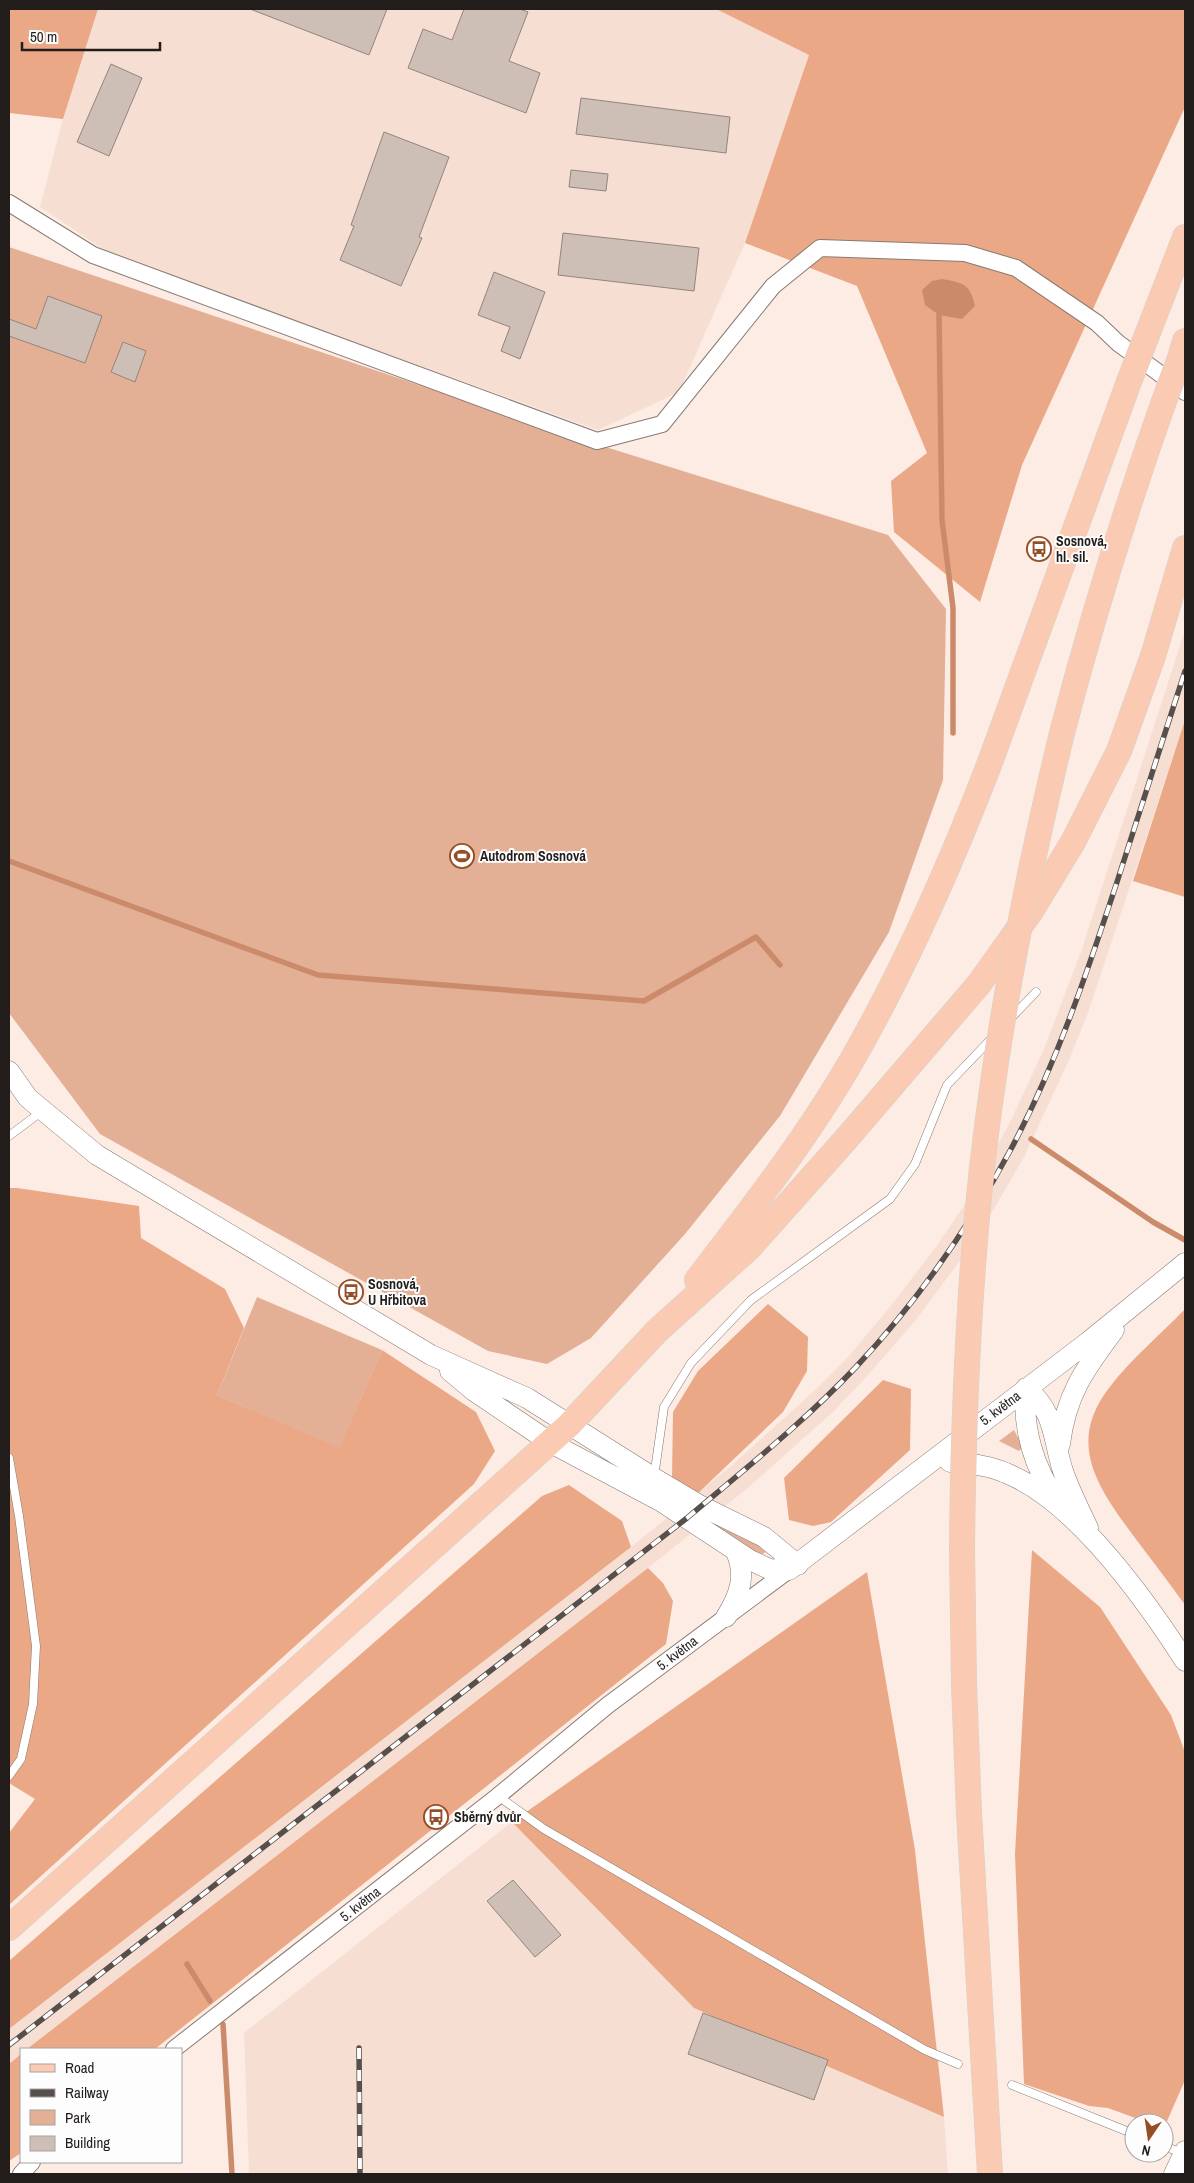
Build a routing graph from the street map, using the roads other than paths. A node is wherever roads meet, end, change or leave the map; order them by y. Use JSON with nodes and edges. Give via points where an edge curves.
{"nodes":[{"id":1,"x":9,"y":203,"type":"edge"},
{"id":2,"x":1185,"y":237,"type":"edge"},
{"id":3,"x":1183,"y":348,"type":"edge"},
{"id":4,"x":1185,"y":392,"type":"edge"},
{"id":5,"x":1185,"y":548,"type":"edge"},
{"id":6,"x":1036,"y":992,"type":"dead end"},
{"id":7,"x":9,"y":1071,"type":"edge"},
{"id":8,"x":43,"y":1110,"type":"junction"},
{"id":9,"x":9,"y":1136,"type":"edge"},
{"id":10,"x":1185,"y":1263,"type":"edge"},
{"id":11,"x":1128,"y":1310,"type":"junction"},
{"id":12,"x":658,"y":1332,"type":"junction"},
{"id":13,"x":431,"y":1355,"type":"junction"},
{"id":14,"x":1026,"y":1388,"type":"junction"},
{"id":15,"x":569,"y":1424,"type":"junction"},
{"id":16,"x":551,"y":1442,"type":"junction"},
{"id":17,"x":1059,"y":1454,"type":"junction"},
{"id":18,"x":9,"y":1458,"type":"edge"},
{"id":19,"x":928,"y":1463,"type":"junction"},
{"id":20,"x":654,"y":1478,"type":"junction"},
{"id":21,"x":1064,"y":1511,"type":"junction"},
{"id":22,"x":1095,"y":1540,"type":"junction"},
{"id":23,"x":735,"y":1550,"type":"junction"},
{"id":24,"x":794,"y":1567,"type":"junction"},
{"id":25,"x":726,"y":1617,"type":"junction"},
{"id":26,"x":1185,"y":1661,"type":"edge"},
{"id":27,"x":9,"y":1776,"type":"edge"},
{"id":28,"x":498,"y":1796,"type":"junction"},
{"id":29,"x":9,"y":1928,"type":"edge"},
{"id":30,"x":175,"y":2048,"type":"edge"},
{"id":31,"x":958,"y":2064,"type":"dead end"},
{"id":32,"x":1012,"y":2085,"type":"dead end"},
{"id":33,"x":1124,"y":2130,"type":"edge"},
{"id":34,"x":1185,"y":2152,"type":"edge"},
{"id":35,"x":31,"y":2163,"type":"edge"},
{"id":36,"x":20,"y":2174,"type":"edge"},
{"id":37,"x":990,"y":2174,"type":"edge"},
{"id":38,"x":1174,"y":2174,"type":"edge"}],
"edges":[{"from":1,"to":4,"type":"street","via":[[93,255],[597,441],[662,424],[773,286],[820,248],[965,253],[1016,268],[1097,323],[1118,343]]},
{"from":2,"to":12,"type":"main road","bridge":true,"via":[[965,827],[899,972],[852,1060],[776,1178]]},
{"from":3,"to":37,"type":"main road","bridge":true,"via":[[1111,556],[1085,644],[1035,842],[1003,1016],[977,1216],[964,1416],[962,1550],[969,1813]]},
{"from":5,"to":12,"type":"main road","via":[[1162,629],[1119,751],[1073,842],[1032,911],[979,984],[847,1138],[750,1247]]},
{"from":6,"to":20,"type":"lane","via":[[947,1085],[915,1164],[890,1199],[751,1300],[691,1363],[664,1407]]},
{"from":7,"to":8,"type":"street","via":[[28,1098]]},
{"from":8,"to":9,"type":"lane"},
{"from":8,"to":13,"type":"street","via":[[97,1155]]},
{"from":10,"to":11,"type":"street","name":"5. května"},
{"from":11,"to":14,"type":"street","name":"5. května"},
{"from":11,"to":17,"type":"street","via":[[1076,1384],[1066,1413]]},
{"from":12,"to":15,"type":"main road"},
{"from":13,"to":15,"type":"street","via":[[526,1398]]},
{"from":13,"to":16,"type":"street","via":[[474,1391]]},
{"from":14,"to":17,"type":"street","via":[[1049,1414]]},
{"from":14,"to":19,"type":"street","name":"5. května"},
{"from":14,"to":21,"type":"street","via":[[1024,1412],[1029,1440],[1045,1481]]},
{"from":15,"to":16,"type":"main road"},
{"from":15,"to":20,"type":"street"},
{"from":16,"to":23,"type":"street","via":[[662,1502]]},
{"from":16,"to":29,"type":"main road"},
{"from":17,"to":22,"type":"street","via":[[1074,1499]]},
{"from":18,"to":27,"type":"lane","via":[[36,1646],[33,1704],[21,1759]]},
{"from":19,"to":21,"type":"street","via":[[970,1463],[998,1470],[1034,1489]]},
{"from":19,"to":24,"type":"street","name":"5. května"},
{"from":20,"to":24,"type":"street","via":[[764,1537]]},
{"from":21,"to":22,"type":"street"},
{"from":22,"to":26,"type":"street"},
{"from":23,"to":24,"type":"street","via":[[769,1569]]},
{"from":23,"to":25,"type":"street","via":[[742,1578],[737,1598]]},
{"from":24,"to":25,"type":"street","name":"5. května"},
{"from":25,"to":28,"type":"street","name":"5. května","via":[[608,1705]]},
{"from":28,"to":30,"type":"street","name":"5. května"},
{"from":28,"to":31,"type":"lane","via":[[544,1828],[917,2045]]},
{"from":32,"to":33,"type":"lane"},
{"from":34,"to":38,"type":"street"},
{"from":35,"to":36,"type":"street"}]}
